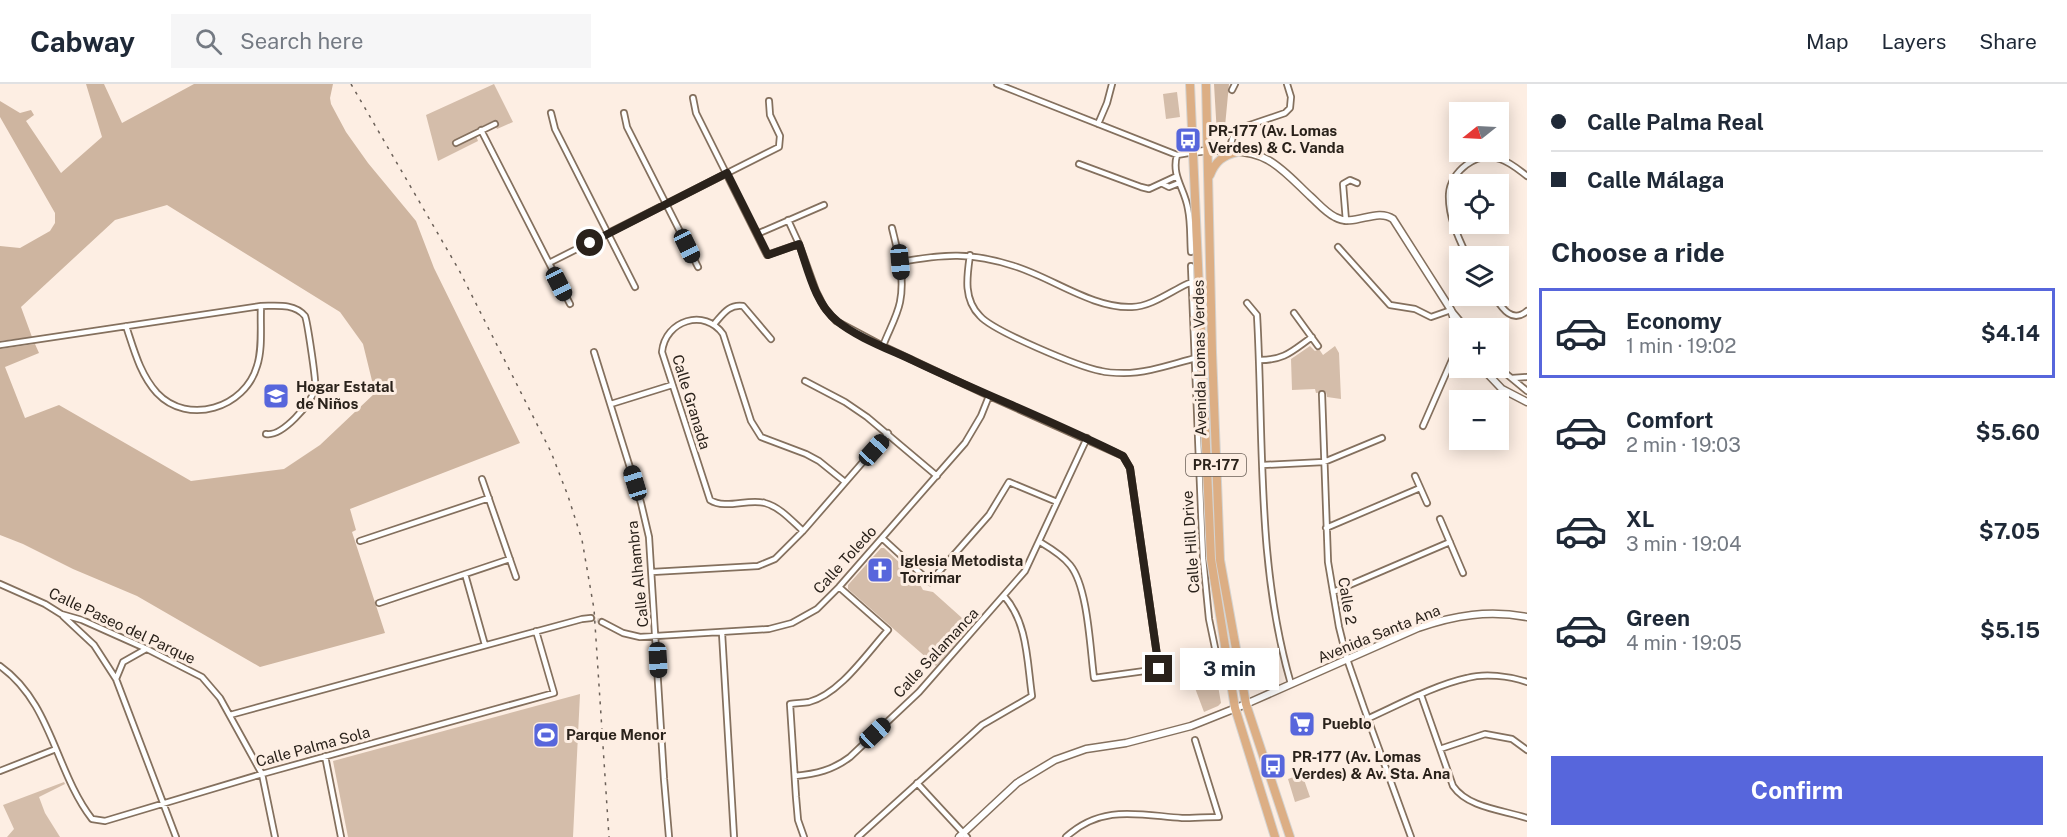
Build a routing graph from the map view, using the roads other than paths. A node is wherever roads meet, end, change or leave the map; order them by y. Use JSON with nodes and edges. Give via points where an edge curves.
{"nodes":[{"id":1,"x":997,"y":84,"type":"edge"},
{"id":2,"x":1112,"y":84,"type":"edge"},
{"id":3,"x":1190,"y":84,"type":"edge"},
{"id":4,"x":1206,"y":84,"type":"edge"},
{"id":5,"x":1235,"y":84,"type":"edge"},
{"id":6,"x":1287,"y":84,"type":"edge"},
{"id":7,"x":1232,"y":90,"type":"dead end"},
{"id":8,"x":693,"y":98,"type":"dead end"},
{"id":9,"x":769,"y":101,"type":"dead end"},
{"id":10,"x":551,"y":113,"type":"dead end"},
{"id":11,"x":624,"y":113,"type":"dead end"},
{"id":12,"x":495,"y":124,"type":"dead end"},
{"id":13,"x":1098,"y":124,"type":"junction"},
{"id":14,"x":482,"y":130,"type":"junction"},
{"id":15,"x":456,"y":143,"type":"dead end"},
{"id":16,"x":1209,"y":150,"type":"junction"},
{"id":17,"x":1233,"y":151,"type":"junction"},
{"id":18,"x":1194,"y":152,"type":"junction"},
{"id":19,"x":1177,"y":155,"type":"junction"},
{"id":20,"x":1079,"y":164,"type":"dead end"},
{"id":21,"x":727,"y":173,"type":"junction"},
{"id":22,"x":1177,"y":176,"type":"junction"},
{"id":23,"x":1527,"y":176,"type":"edge"},
{"id":24,"x":1208,"y":182,"type":"junction"},
{"id":25,"x":1179,"y":183,"type":"junction"},
{"id":26,"x":1357,"y":183,"type":"dead end"},
{"id":27,"x":1163,"y":184,"type":"junction"},
{"id":28,"x":666,"y":204,"type":"junction"},
{"id":29,"x":824,"y":204,"type":"dead end"},
{"id":30,"x":788,"y":220,"type":"junction"},
{"id":31,"x":1346,"y":221,"type":"junction"},
{"id":32,"x":891,"y":228,"type":"dead end"},
{"id":33,"x":608,"y":234,"type":"junction"},
{"id":34,"x":757,"y":234,"type":"junction"},
{"id":35,"x":799,"y":244,"type":"junction"},
{"id":36,"x":1463,"y":246,"type":"edge"},
{"id":37,"x":1338,"y":247,"type":"dead end"},
{"id":38,"x":1191,"y":252,"type":"dead end"},
{"id":39,"x":970,"y":255,"type":"junction"},
{"id":40,"x":900,"y":262,"type":"junction"},
{"id":41,"x":549,"y":263,"type":"junction"},
{"id":42,"x":1191,"y":266,"type":"dead end"},
{"id":43,"x":698,"y":267,"type":"dead end"},
{"id":44,"x":1193,"y":282,"type":"junction"},
{"id":45,"x":635,"y":287,"type":"dead end"},
{"id":46,"x":1248,"y":303,"type":"dead end"},
{"id":47,"x":570,"y":304,"type":"dead end"},
{"id":48,"x":261,"y":306,"type":"junction"},
{"id":49,"x":1501,"y":306,"type":"edge"},
{"id":50,"x":1449,"y":308,"type":"junction"},
{"id":51,"x":1527,"y":311,"type":"edge"},
{"id":52,"x":1294,"y":313,"type":"dead end"},
{"id":53,"x":1452,"y":318,"type":"edge"},
{"id":54,"x":1458,"y":318,"type":"edge"},
{"id":55,"x":715,"y":323,"type":"junction"},
{"id":56,"x":126,"y":326,"type":"junction"},
{"id":57,"x":1312,"y":337,"type":"junction"},
{"id":58,"x":771,"y":339,"type":"dead end"},
{"id":59,"x":0,"y":345,"type":"edge"},
{"id":60,"x":883,"y":346,"type":"junction"},
{"id":61,"x":1318,"y":346,"type":"dead end"},
{"id":62,"x":594,"y":352,"type":"dead end"},
{"id":63,"x":1196,"y":358,"type":"junction"},
{"id":64,"x":1260,"y":360,"type":"junction"},
{"id":65,"x":1449,"y":367,"type":"edge"},
{"id":66,"x":1509,"y":376,"type":"edge"},
{"id":67,"x":1527,"y":377,"type":"edge"},
{"id":68,"x":1492,"y":378,"type":"edge"},
{"id":69,"x":1512,"y":378,"type":"junction"},
{"id":70,"x":805,"y":381,"type":"dead end"},
{"id":71,"x":672,"y":385,"type":"junction"},
{"id":72,"x":1527,"y":391,"type":"edge"},
{"id":73,"x":1322,"y":394,"type":"dead end"},
{"id":74,"x":989,"y":396,"type":"junction"},
{"id":75,"x":1527,"y":402,"type":"edge"},
{"id":76,"x":611,"y":404,"type":"junction"},
{"id":77,"x":1423,"y":426,"type":"dead end"},
{"id":78,"x":266,"y":434,"type":"dead end"},
{"id":79,"x":888,"y":434,"type":"junction"},
{"id":80,"x":1087,"y":438,"type":"junction"},
{"id":81,"x":1382,"y":438,"type":"dead end"},
{"id":82,"x":1324,"y":462,"type":"junction"},
{"id":83,"x":1263,"y":465,"type":"junction"},
{"id":84,"x":937,"y":476,"type":"junction"},
{"id":85,"x":1414,"y":476,"type":"dead end"},
{"id":86,"x":482,"y":479,"type":"dead end"},
{"id":87,"x":845,"y":482,"type":"junction"},
{"id":88,"x":1420,"y":488,"type":"junction"},
{"id":89,"x":489,"y":498,"type":"junction"},
{"id":90,"x":1057,"y":502,"type":"junction"},
{"id":91,"x":1428,"y":503,"type":"dead end"},
{"id":92,"x":1440,"y":519,"type":"dead end"},
{"id":93,"x":1326,"y":528,"type":"junction"},
{"id":94,"x":803,"y":531,"type":"junction"},
{"id":95,"x":882,"y":538,"type":"junction"},
{"id":96,"x":360,"y":541,"type":"dead end"},
{"id":97,"x":1040,"y":542,"type":"junction"},
{"id":98,"x":1450,"y":542,"type":"junction"},
{"id":99,"x":510,"y":559,"type":"junction"},
{"id":100,"x":652,"y":572,"type":"junction"},
{"id":101,"x":1464,"y":573,"type":"dead end"},
{"id":102,"x":465,"y":574,"type":"junction"},
{"id":103,"x":516,"y":577,"type":"dead end"},
{"id":104,"x":0,"y":584,"type":"edge"},
{"id":105,"x":839,"y":587,"type":"junction"},
{"id":106,"x":1333,"y":592,"type":"junction"},
{"id":107,"x":1004,"y":597,"type":"junction"},
{"id":108,"x":379,"y":603,"type":"dead end"},
{"id":109,"x":61,"y":614,"type":"junction"},
{"id":110,"x":1527,"y":617,"type":"edge"},
{"id":111,"x":591,"y":618,"type":"tunnel mouth"},
{"id":112,"x":602,"y":622,"type":"tunnel mouth"},
{"id":113,"x":536,"y":631,"type":"junction"},
{"id":114,"x":722,"y":633,"type":"junction"},
{"id":115,"x":656,"y":637,"type":"junction"},
{"id":116,"x":485,"y":645,"type":"junction"},
{"id":117,"x":147,"y":649,"type":"junction"},
{"id":118,"x":1347,"y":659,"type":"junction"},
{"id":119,"x":0,"y":666,"type":"edge"},
{"id":120,"x":1220,"y":672,"type":"dead end"},
{"id":121,"x":116,"y":679,"type":"junction"},
{"id":122,"x":1527,"y":682,"type":"edge"},
{"id":123,"x":1291,"y":684,"type":"junction"},
{"id":124,"x":1421,"y":695,"type":"junction"},
{"id":125,"x":1246,"y":704,"type":"junction"},
{"id":126,"x":1235,"y":708,"type":"junction"},
{"id":127,"x":230,"y":715,"type":"junction"},
{"id":128,"x":1367,"y":719,"type":"junction"},
{"id":129,"x":1196,"y":740,"type":"dead end"},
{"id":130,"x":1440,"y":749,"type":"junction"},
{"id":131,"x":56,"y":750,"type":"junction"},
{"id":132,"x":1527,"y":750,"type":"edge"},
{"id":133,"x":325,"y":756,"type":"junction"},
{"id":134,"x":0,"y":771,"type":"edge"},
{"id":135,"x":262,"y":774,"type":"junction"},
{"id":136,"x":795,"y":776,"type":"junction"},
{"id":137,"x":917,"y":783,"type":"junction"},
{"id":138,"x":163,"y":803,"type":"junction"},
{"id":139,"x":1527,"y":818,"type":"edge"},
{"id":140,"x":963,"y":836,"type":"edge"},
{"id":141,"x":176,"y":837,"type":"edge"},
{"id":142,"x":275,"y":837,"type":"edge"},
{"id":143,"x":341,"y":837,"type":"edge"},
{"id":144,"x":669,"y":837,"type":"edge"},
{"id":145,"x":734,"y":837,"type":"edge"},
{"id":146,"x":804,"y":837,"type":"edge"},
{"id":147,"x":858,"y":837,"type":"edge"},
{"id":148,"x":1066,"y":837,"type":"edge"},
{"id":149,"x":1275,"y":837,"type":"edge"},
{"id":150,"x":1290,"y":837,"type":"edge"},
{"id":151,"x":1411,"y":837,"type":"edge"}],
"edges":[{"from":1,"to":13,"type":"street"},
{"from":2,"to":13,"type":"street"},
{"from":3,"to":18,"type":"highway","name":"Avenida Lomas Verdes","number":"PR-177"},
{"from":4,"to":16,"type":"highway","name":"Avenida Lomas Verdes","number":"PR-177"},
{"from":5,"to":7,"type":"street"},
{"from":6,"to":17,"type":"street","via":[[1290,108],[1235,130]]},
{"from":8,"to":21,"type":"street","via":[[696,113]]},
{"from":9,"to":21,"type":"street","via":[[770,115],[780,136],[779,147]]},
{"from":10,"to":33,"type":"street","via":[[555,129]]},
{"from":11,"to":28,"type":"street","via":[[627,127]]},
{"from":12,"to":14,"type":"street"},
{"from":13,"to":19,"type":"street"},
{"from":14,"to":15,"type":"street"},
{"from":14,"to":41,"type":"street"},
{"from":16,"to":17,"type":"street"},
{"from":16,"to":18,"type":"street"},
{"from":16,"to":24,"type":"highway","name":"Avenida Lomas Verdes","number":"PR-177"},
{"from":17,"to":24,"type":"highway","via":[[1215,164]]},
{"from":17,"to":31,"type":"street","via":[[1268,160],[1328,213]]},
{"from":18,"to":19,"type":"street"},
{"from":18,"to":126,"type":"highway","name":"Avenida Lomas Verdes","number":"PR-177","via":[[1210,559]]},
{"from":19,"to":22,"type":"street"},
{"from":20,"to":27,"type":"street","via":[[1141,188]]},
{"from":21,"to":28,"type":"street"},
{"from":21,"to":34,"type":"street"},
{"from":22,"to":25,"type":"street"},
{"from":22,"to":27,"type":"street"},
{"from":23,"to":36,"type":"street","via":[[1500,159],[1487,157],[1469,163],[1455,176],[1450,188],[1450,208]]},
{"from":24,"to":125,"type":"highway","name":"Avenida Lomas Verdes","number":"PR-177","via":[[1220,560]]},
{"from":25,"to":27,"type":"street","via":[[1169,187]]},
{"from":25,"to":38,"type":"street","via":[[1188,207]]},
{"from":26,"to":31,"type":"street","via":[[1350,180],[1343,184]]},
{"from":28,"to":33,"type":"street"},
{"from":28,"to":43,"type":"street"},
{"from":29,"to":30,"type":"street"},
{"from":30,"to":34,"type":"street"},
{"from":30,"to":35,"type":"street"},
{"from":31,"to":50,"type":"street","via":[[1379,215],[1393,219]]},
{"from":32,"to":40,"type":"street"},
{"from":33,"to":41,"type":"street"},
{"from":33,"to":45,"type":"street"},
{"from":34,"to":35,"type":"street","via":[[768,255]]},
{"from":35,"to":60,"type":"street","via":[[824,307],[836,321]]},
{"from":37,"to":50,"type":"street","via":[[1390,305],[1415,309],[1431,317]]},
{"from":39,"to":40,"type":"street"},
{"from":39,"to":44,"type":"street","via":[[1016,266],[1116,306],[1133,308],[1146,304]]},
{"from":39,"to":63,"type":"street","via":[[967,289],[979,316],[1033,345],[1101,371],[1144,372]]},
{"from":40,"to":60,"type":"street","via":[[900,303]]},
{"from":41,"to":47,"type":"street"},
{"from":42,"to":44,"type":"street","name":"Calle Hill Drive"},
{"from":44,"to":63,"type":"street","name":"Calle Hill Drive"},
{"from":46,"to":64,"type":"street","via":[[1257,315]]},
{"from":48,"to":56,"type":"street"},
{"from":48,"to":56,"type":"street","via":[[258,361],[247,386],[226,404],[204,410],[183,410],[159,395],[138,363]]},
{"from":48,"to":78,"type":"street","via":[[286,305],[306,320],[315,374],[315,391],[299,414],[276,433]]},
{"from":49,"to":51,"type":"street","via":[[1512,316]]},
{"from":50,"to":53,"type":"street"},
{"from":50,"to":54,"type":"street"},
{"from":52,"to":57,"type":"street"},
{"from":55,"to":58,"type":"street","via":[[730,307],[743,306]]},
{"from":55,"to":71,"type":"street","name":"Calle Granada","via":[[694,320],[677,325],[667,335],[662,352]]},
{"from":55,"to":87,"type":"street","via":[[723,334],[751,421],[761,437],[806,454]]},
{"from":56,"to":59,"type":"street"},
{"from":57,"to":61,"type":"street"},
{"from":57,"to":64,"type":"street","via":[[1283,357]]},
{"from":60,"to":74,"type":"street"},
{"from":62,"to":76,"type":"street","name":"Calle Alhambra"},
{"from":63,"to":120,"type":"street","name":"Calle Hill Drive","via":[[1203,558],[1209,619]]},
{"from":64,"to":83,"type":"street"},
{"from":65,"to":77,"type":"street"},
{"from":66,"to":69,"type":"street"},
{"from":67,"to":69,"type":"street"},
{"from":68,"to":75,"type":"street","via":[[1502,389]]},
{"from":69,"to":72,"type":"street"},
{"from":70,"to":79,"type":"street","via":[[845,402]]},
{"from":71,"to":76,"type":"street"},
{"from":71,"to":94,"type":"street","name":"Calle Granada","via":[[710,500],[720,504],[772,505]]},
{"from":73,"to":82,"type":"street","name":"Calle 2"},
{"from":74,"to":80,"type":"street"},
{"from":74,"to":84,"type":"street","name":"Calle Toledo","via":[[969,437]]},
{"from":76,"to":100,"type":"street","name":"Calle Alhambra","via":[[641,503]]},
{"from":79,"to":84,"type":"street"},
{"from":79,"to":87,"type":"street"},
{"from":80,"to":90,"type":"street","name":"Calle Salamanca"},
{"from":80,"to":97,"type":"street","via":[[1123,456],[1130,468],[1159,669],[1094,678],[1079,581],[1069,564]]},
{"from":81,"to":82,"type":"street"},
{"from":82,"to":83,"type":"street"},
{"from":82,"to":93,"type":"street","name":"Calle 2"},
{"from":83,"to":123,"type":"street","via":[[1269,582]]},
{"from":84,"to":95,"type":"street","name":"Calle Toledo"},
{"from":85,"to":88,"type":"street"},
{"from":86,"to":89,"type":"street"},
{"from":87,"to":94,"type":"street"},
{"from":88,"to":91,"type":"street"},
{"from":88,"to":93,"type":"street"},
{"from":89,"to":96,"type":"street"},
{"from":89,"to":99,"type":"street"},
{"from":90,"to":95,"type":"street","via":[[1009,482],[989,515],[930,582]]},
{"from":90,"to":97,"type":"street","name":"Calle Salamanca"},
{"from":92,"to":98,"type":"street"},
{"from":93,"to":106,"type":"street","name":"Calle 2"},
{"from":94,"to":100,"type":"street","via":[[781,555],[758,566]]},
{"from":95,"to":105,"type":"street","name":"Calle Toledo"},
{"from":97,"to":107,"type":"street","name":"Calle Salamanca","via":[[1025,571]]},
{"from":98,"to":101,"type":"street"},
{"from":98,"to":106,"type":"street"},
{"from":99,"to":102,"type":"street"},
{"from":99,"to":103,"type":"street"},
{"from":100,"to":115,"type":"street","name":"Calle Alhambra"},
{"from":102,"to":108,"type":"street"},
{"from":102,"to":116,"type":"street"},
{"from":104,"to":109,"type":"street","name":"Calle Paseo del Parque"},
{"from":105,"to":114,"type":"street","name":"Calle Toledo","via":[[817,609],[792,623]]},
{"from":105,"to":136,"type":"street","via":[[888,630],[839,685],[809,702],[790,704]]},
{"from":106,"to":118,"type":"street","name":"Calle 2"},
{"from":107,"to":136,"type":"street","name":"Calle Salamanca","via":[[919,692],[850,757],[825,771]]},
{"from":107,"to":137,"type":"street","via":[[1021,622],[1032,696],[982,725]]},
{"from":109,"to":117,"type":"street","name":"Calle Paseo del Parque"},
{"from":109,"to":121,"type":"street","via":[[94,645]]},
{"from":110,"to":118,"type":"street","name":"Avenida Santa Ana","via":[[1501,613],[1445,618]]},
{"from":111,"to":113,"type":"street"},
{"from":112,"to":115,"type":"street","name":"Calle Toledo","via":[[640,638]]},
{"from":113,"to":116,"type":"street"},
{"from":113,"to":133,"type":"street","name":"Calle Palma Sola","via":[[554,693]]},
{"from":114,"to":115,"type":"street","name":"Calle Toledo"},
{"from":114,"to":145,"type":"street"},
{"from":115,"to":144,"type":"street","name":"Calle Alhambra"},
{"from":116,"to":127,"type":"street"},
{"from":117,"to":121,"type":"street","via":[[123,662]]},
{"from":117,"to":127,"type":"street","name":"Calle Paseo del Parque","via":[[202,677]]},
{"from":118,"to":123,"type":"street","name":"Avenida Santa Ana"},
{"from":118,"to":128,"type":"street","name":"Calle 2"},
{"from":119,"to":131,"type":"street","via":[[34,701]]},
{"from":121,"to":138,"type":"street"},
{"from":122,"to":124,"type":"street","via":[[1495,676],[1467,678]]},
{"from":123,"to":125,"type":"street","name":"Avenida Santa Ana"},
{"from":124,"to":128,"type":"street"},
{"from":124,"to":130,"type":"street"},
{"from":125,"to":126,"type":"street","name":"Avenida Santa Ana"},
{"from":125,"to":150,"type":"highway","name":"Avenida Lomas Verdes","number":"PR-177"},
{"from":126,"to":140,"type":"street","name":"Avenida Santa Ana","via":[[1191,726],[1086,749],[1055,760],[1017,783]]},
{"from":126,"to":149,"type":"highway","name":"Avenida Lomas Verdes","number":"PR-177"},
{"from":127,"to":135,"type":"street","name":"Calle Paseo del Parque"},
{"from":128,"to":151,"type":"street","name":"Calle 2"},
{"from":129,"to":148,"type":"street","via":[[1219,817],[1127,812],[1083,825]]},
{"from":130,"to":132,"type":"street","via":[[1485,734],[1512,739]]},
{"from":130,"to":139,"type":"street","via":[[1459,796]]},
{"from":131,"to":134,"type":"street"},
{"from":131,"to":138,"type":"street","name":"Calle Palma Sola","via":[[92,819],[105,821]]},
{"from":133,"to":135,"type":"street","name":"Calle Palma Sola"},
{"from":133,"to":143,"type":"street"},
{"from":135,"to":138,"type":"street","name":"Calle Palma Sola"},
{"from":135,"to":142,"type":"street","name":"Calle Paseo del Parque"},
{"from":136,"to":146,"type":"street","via":[[798,820]]},
{"from":137,"to":140,"type":"street"},
{"from":137,"to":147,"type":"street"},
{"from":138,"to":141,"type":"street"}]}
